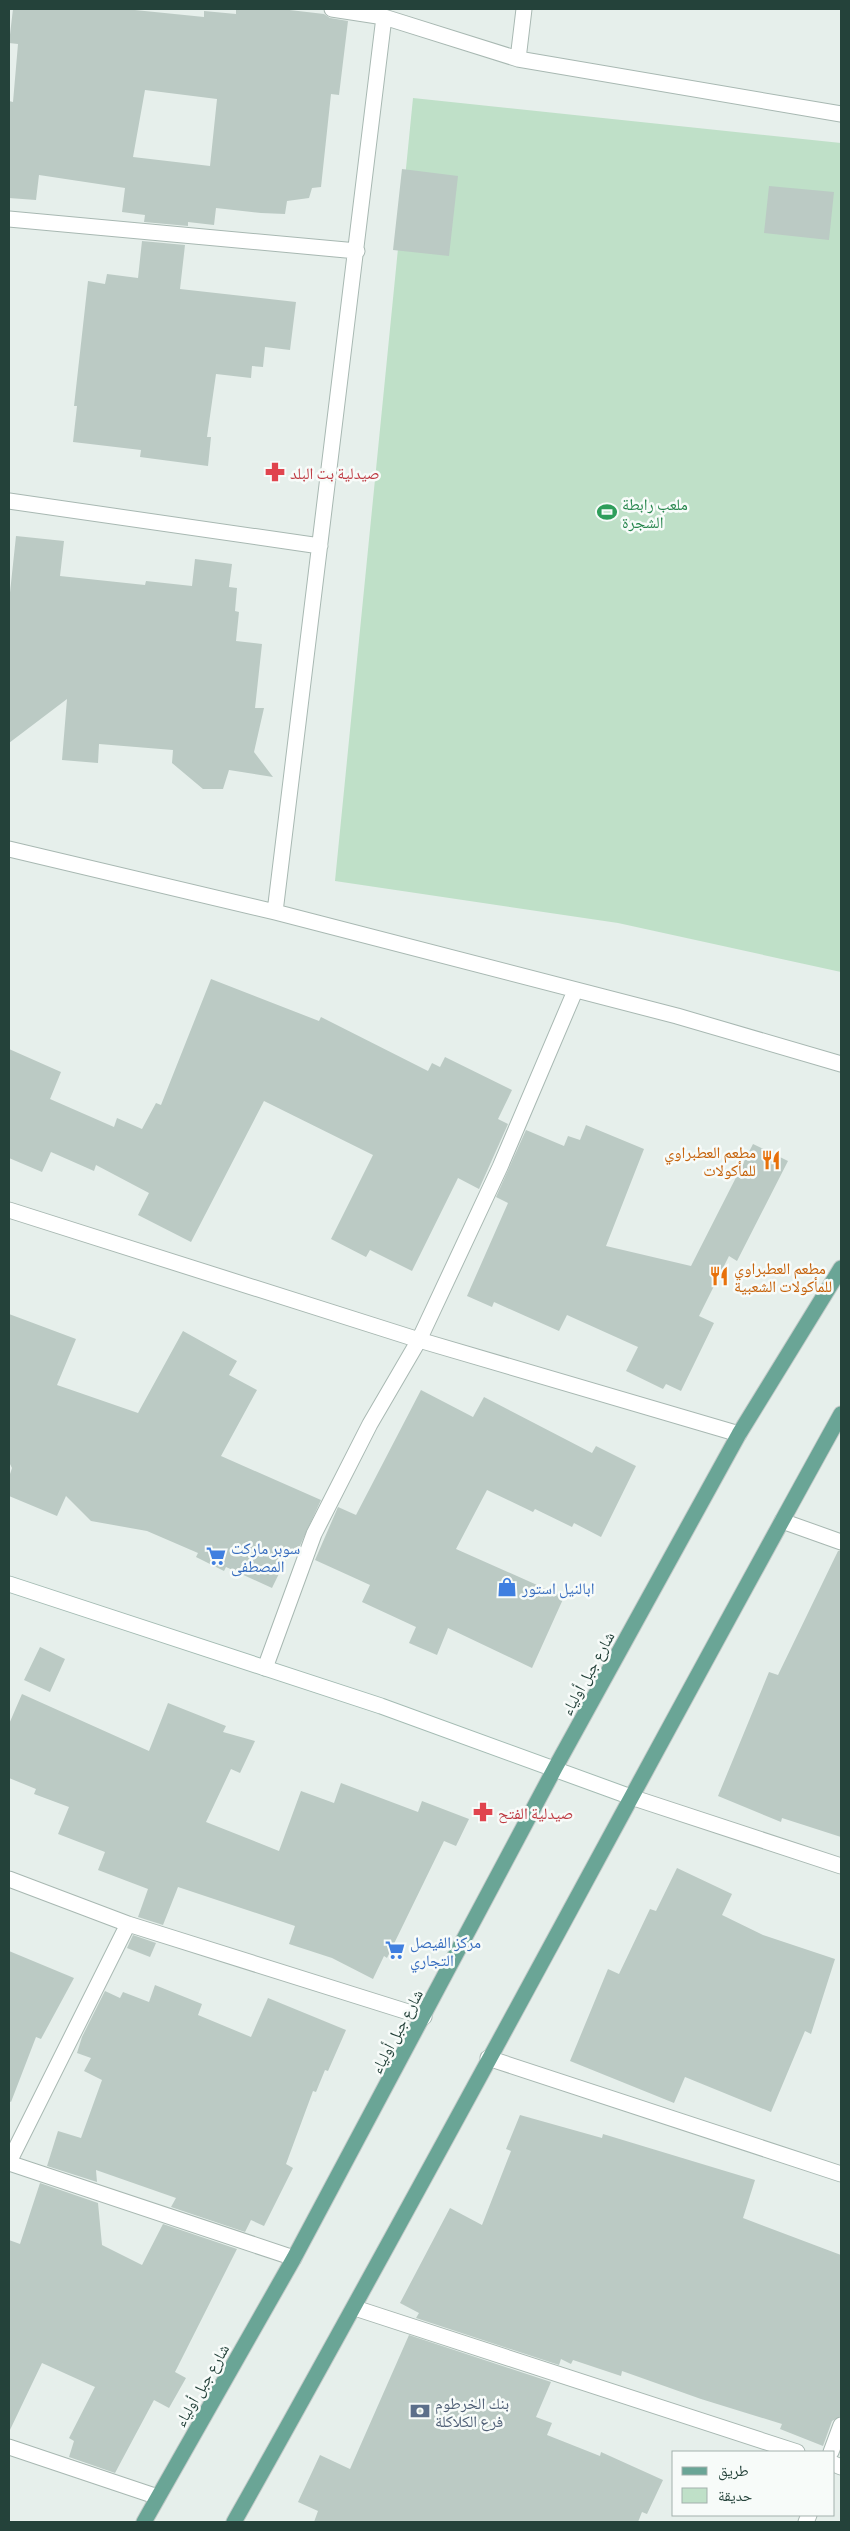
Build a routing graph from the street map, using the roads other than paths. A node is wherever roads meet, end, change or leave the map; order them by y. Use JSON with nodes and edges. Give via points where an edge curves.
{"nodes":[{"id":1,"x":332,"y":9,"type":"edge"},
{"id":2,"x":524,"y":9,"type":"edge"},
{"id":3,"x":384,"y":17,"type":"junction"},
{"id":4,"x":518,"y":58,"type":"junction"},
{"id":5,"x":841,"y":114,"type":"edge"},
{"id":6,"x":9,"y":219,"type":"edge"},
{"id":7,"x":357,"y":251,"type":"junction"},
{"id":8,"x":9,"y":501,"type":"edge"},
{"id":9,"x":320,"y":546,"type":"junction"},
{"id":10,"x":10,"y":851,"type":"edge"},
{"id":11,"x":276,"y":912,"type":"junction"},
{"id":12,"x":575,"y":991,"type":"junction"},
{"id":13,"x":841,"y":1064,"type":"edge"},
{"id":14,"x":9,"y":1210,"type":"edge"},
{"id":15,"x":841,"y":1268,"type":"edge"},
{"id":16,"x":419,"y":1340,"type":"junction"},
{"id":17,"x":841,"y":1414,"type":"edge"},
{"id":18,"x":739,"y":1434,"type":"junction"},
{"id":19,"x":782,"y":1521,"type":"junction"},
{"id":20,"x":841,"y":1542,"type":"edge"},
{"id":21,"x":9,"y":1584,"type":"edge"},
{"id":22,"x":265,"y":1668,"type":"junction"},
{"id":23,"x":555,"y":1768,"type":"junction"},
{"id":24,"x":631,"y":1797,"type":"junction"},
{"id":25,"x":841,"y":1866,"type":"edge"},
{"id":26,"x":9,"y":1879,"type":"edge"},
{"id":27,"x":128,"y":1924,"type":"junction"},
{"id":28,"x":424,"y":2017,"type":"junction"},
{"id":29,"x":488,"y":2058,"type":"junction"},
{"id":30,"x":9,"y":2162,"type":"edge"},
{"id":31,"x":841,"y":2174,"type":"edge"},
{"id":32,"x":294,"y":2258,"type":"junction"},
{"id":33,"x":355,"y":2308,"type":"junction"},
{"id":34,"x":841,"y":2425,"type":"edge"},
{"id":35,"x":9,"y":2447,"type":"edge"},
{"id":36,"x":794,"y":2451,"type":"edge"},
{"id":37,"x":830,"y":2451,"type":"edge"},
{"id":38,"x":158,"y":2497,"type":"junction"},
{"id":39,"x":144,"y":2522,"type":"edge"},
{"id":40,"x":234,"y":2522,"type":"edge"}],
"edges":[{"from":1,"to":3,"type":"street"},
{"from":2,"to":4,"type":"street"},
{"from":3,"to":4,"type":"street"},
{"from":3,"to":7,"type":"street"},
{"from":4,"to":5,"type":"street"},
{"from":6,"to":7,"type":"street"},
{"from":7,"to":9,"type":"street"},
{"from":8,"to":9,"type":"street"},
{"from":9,"to":11,"type":"street"},
{"from":10,"to":11,"type":"street"},
{"from":11,"to":12,"type":"street"},
{"from":12,"to":13,"type":"street","via":[[677,1016]]},
{"from":12,"to":16,"type":"street","via":[[500,1167]]},
{"from":14,"to":16,"type":"street"},
{"from":15,"to":18,"type":"main road","name":"شارع جبل أولياء"},
{"from":16,"to":18,"type":"street"},
{"from":16,"to":22,"type":"street","via":[[370,1424],[314,1534]]},
{"from":17,"to":19,"type":"main road"},
{"from":18,"to":23,"type":"main road","name":"شارع جبل أولياء"},
{"from":19,"to":20,"type":"street"},
{"from":19,"to":24,"type":"main road"},
{"from":21,"to":22,"type":"street"},
{"from":22,"to":23,"type":"street"},
{"from":23,"to":24,"type":"street"},
{"from":23,"to":28,"type":"main road","name":"شارع جبل أولياء"},
{"from":24,"to":25,"type":"street"},
{"from":24,"to":29,"type":"main road"},
{"from":26,"to":27,"type":"street"},
{"from":27,"to":28,"type":"street"},
{"from":27,"to":30,"type":"street"},
{"from":28,"to":32,"type":"main road","name":"شارع جبل أولياء"},
{"from":29,"to":31,"type":"street"},
{"from":29,"to":33,"type":"main road"},
{"from":30,"to":32,"type":"street"},
{"from":32,"to":38,"type":"main road","name":"شارع جبل أولياء"},
{"from":33,"to":36,"type":"street"},
{"from":33,"to":40,"type":"main road"},
{"from":34,"to":37,"type":"street"},
{"from":35,"to":38,"type":"street"},
{"from":38,"to":39,"type":"main road","name":"شارع جبل أولياء"}]}
